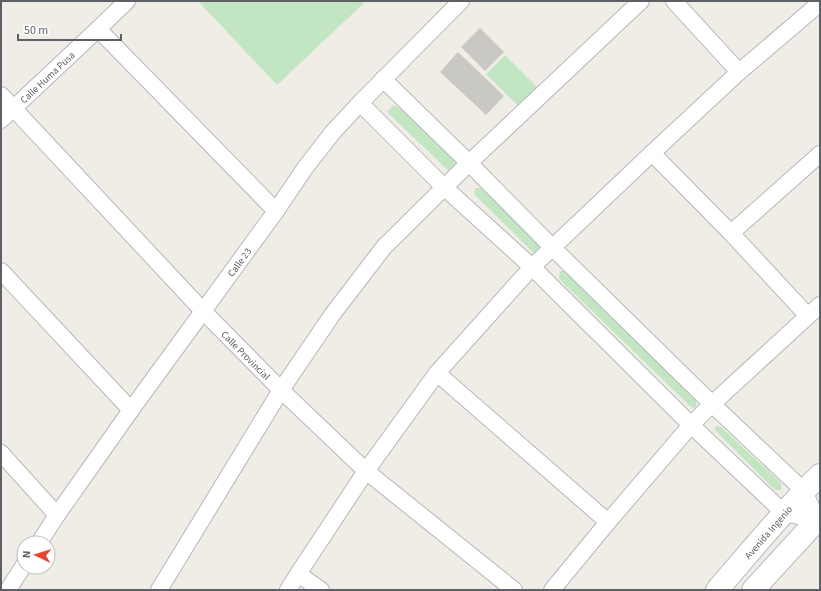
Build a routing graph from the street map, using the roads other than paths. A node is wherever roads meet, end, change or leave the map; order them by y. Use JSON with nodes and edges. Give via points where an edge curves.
{"nodes":[{"id":1,"x":127,"y":1,"type":"edge"},
{"id":2,"x":461,"y":1,"type":"edge"},
{"id":3,"x":641,"y":1,"type":"edge"},
{"id":4,"x":674,"y":1,"type":"edge"},
{"id":5,"x":820,"y":3,"type":"edge"},
{"id":6,"x":98,"y":29,"type":"junction"},
{"id":7,"x":739,"y":72,"type":"junction"},
{"id":8,"x":382,"y":79,"type":"junction"},
{"id":9,"x":1,"y":95,"type":"edge"},
{"id":10,"x":360,"y":103,"type":"junction"},
{"id":11,"x":14,"y":108,"type":"junction"},
{"id":12,"x":1,"y":120,"type":"edge"},
{"id":13,"x":652,"y":153,"type":"junction"},
{"id":14,"x":820,"y":154,"type":"edge"},
{"id":15,"x":469,"y":163,"type":"junction"},
{"id":16,"x":445,"y":188,"type":"junction"},
{"id":17,"x":276,"y":211,"type":"junction"},
{"id":18,"x":731,"y":233,"type":"junction"},
{"id":19,"x":553,"y":248,"type":"junction"},
{"id":20,"x":532,"y":267,"type":"junction"},
{"id":21,"x":1,"y":271,"type":"edge"},
{"id":22,"x":820,"y":305,"type":"edge"},
{"id":23,"x":203,"y":312,"type":"junction"},
{"id":24,"x":808,"y":316,"type":"junction"},
{"id":25,"x":437,"y":373,"type":"junction"},
{"id":26,"x":281,"y":390,"type":"junction"},
{"id":27,"x":712,"y":404,"type":"junction"},
{"id":28,"x":131,"y":410,"type":"junction"},
{"id":29,"x":691,"y":425,"type":"junction"},
{"id":30,"x":1,"y":453,"type":"edge"},
{"id":31,"x":366,"y":470,"type":"junction"},
{"id":32,"x":820,"y":475,"type":"edge"},
{"id":33,"x":804,"y":490,"type":"junction"},
{"id":34,"x":784,"y":513,"type":"junction"},
{"id":35,"x":57,"y":515,"type":"junction"},
{"id":36,"x":819,"y":520,"type":"edge"},
{"id":37,"x":608,"y":522,"type":"junction"},
{"id":38,"x":44,"y":535,"type":"edge"},
{"id":39,"x":298,"y":574,"type":"junction"},
{"id":40,"x":18,"y":575,"type":"edge"},
{"id":41,"x":8,"y":590,"type":"edge"},
{"id":42,"x":159,"y":590,"type":"edge"},
{"id":43,"x":288,"y":590,"type":"edge"},
{"id":44,"x":321,"y":590,"type":"edge"},
{"id":45,"x":514,"y":590,"type":"edge"},
{"id":46,"x":552,"y":590,"type":"edge"},
{"id":47,"x":717,"y":590,"type":"edge"},
{"id":48,"x":754,"y":590,"type":"edge"}],
"edges":[{"from":1,"to":6,"type":"street","name":"Calle Huma Pusa"},
{"from":2,"to":8,"type":"street","name":"Calle 23"},
{"from":3,"to":15,"type":"street"},
{"from":4,"to":7,"type":"street"},
{"from":5,"to":7,"type":"street"},
{"from":6,"to":11,"type":"street","name":"Calle Huma Pusa"},
{"from":6,"to":17,"type":"street"},
{"from":7,"to":13,"type":"street"},
{"from":8,"to":10,"type":"street","name":"Calle 23"},
{"from":8,"to":15,"type":"street"},
{"from":9,"to":11,"type":"street","name":"Calle Provincial"},
{"from":10,"to":16,"type":"street"},
{"from":10,"to":17,"type":"street","name":"Calle 23","via":[[305,168]]},
{"from":11,"to":12,"type":"street","name":"Calle Huma Pusa"},
{"from":11,"to":23,"type":"street","name":"Calle Provincial"},
{"from":13,"to":18,"type":"street"},
{"from":13,"to":19,"type":"street"},
{"from":14,"to":18,"type":"street"},
{"from":15,"to":16,"type":"street"},
{"from":15,"to":19,"type":"street"},
{"from":16,"to":20,"type":"street"},
{"from":16,"to":26,"type":"street","via":[[384,247],[332,315]]},
{"from":17,"to":23,"type":"street","name":"Calle 23"},
{"from":18,"to":24,"type":"street"},
{"from":19,"to":20,"type":"street"},
{"from":19,"to":27,"type":"street"},
{"from":20,"to":25,"type":"street"},
{"from":20,"to":29,"type":"street"},
{"from":21,"to":28,"type":"street"},
{"from":22,"to":24,"type":"street"},
{"from":23,"to":26,"type":"street","name":"Calle Provincial"},
{"from":23,"to":28,"type":"street","name":"Calle 23"},
{"from":24,"to":27,"type":"street"},
{"from":25,"to":31,"type":"street"},
{"from":25,"to":37,"type":"street"},
{"from":26,"to":31,"type":"street","name":"Calle Provincial"},
{"from":26,"to":42,"type":"street"},
{"from":27,"to":29,"type":"street"},
{"from":27,"to":33,"type":"street"},
{"from":28,"to":35,"type":"street","name":"Calle 23"},
{"from":29,"to":34,"type":"street"},
{"from":29,"to":37,"type":"street"},
{"from":30,"to":35,"type":"street"},
{"from":31,"to":39,"type":"street"},
{"from":31,"to":45,"type":"street","name":"Calle Provincial"},
{"from":32,"to":33,"type":"street","name":"Avenida Ingenio"},
{"from":33,"to":34,"type":"street","name":"Avenida Ingenio"},
{"from":33,"to":36,"type":"street"},
{"from":34,"to":36,"type":"street"},
{"from":34,"to":47,"type":"street","name":"Avenida Ingenio"},
{"from":35,"to":38,"type":"street","name":"Calle 23"},
{"from":36,"to":48,"type":"street"},
{"from":37,"to":46,"type":"street"},
{"from":39,"to":43,"type":"street"},
{"from":39,"to":44,"type":"street"},
{"from":40,"to":41,"type":"street"}]}
